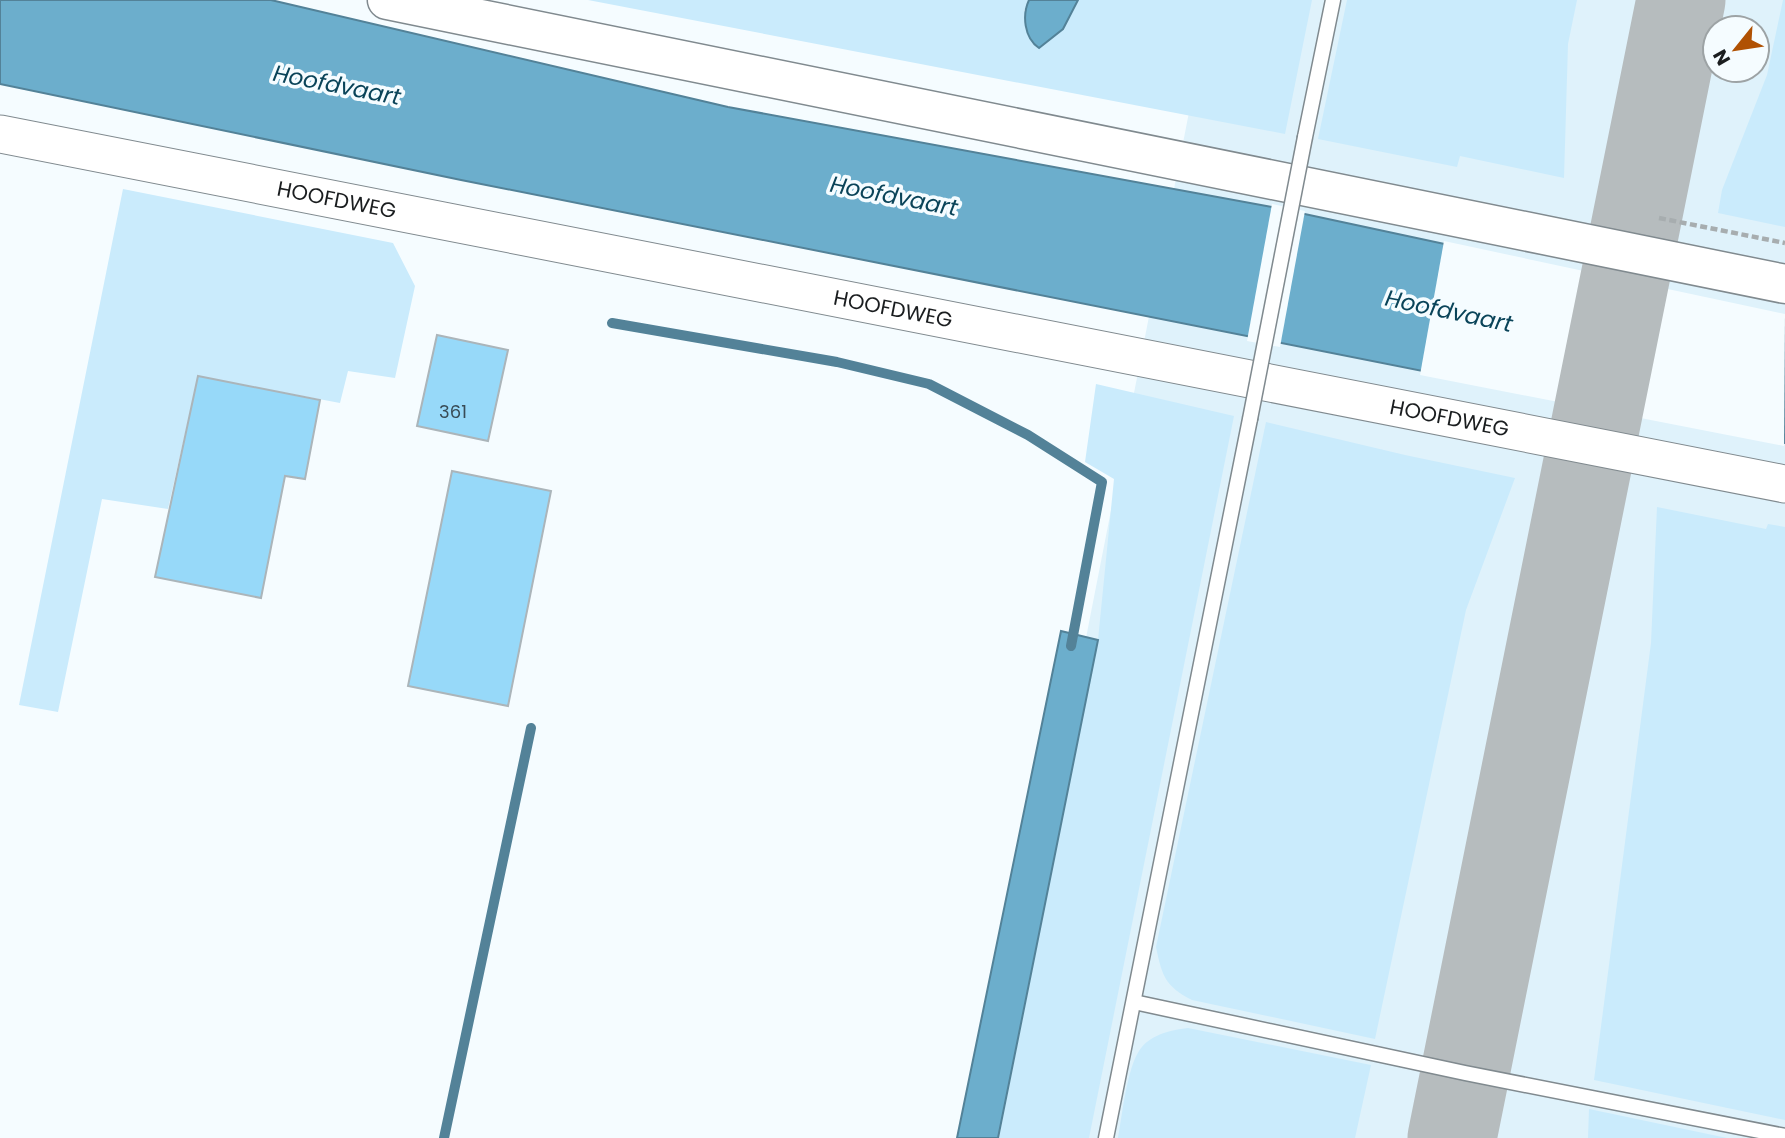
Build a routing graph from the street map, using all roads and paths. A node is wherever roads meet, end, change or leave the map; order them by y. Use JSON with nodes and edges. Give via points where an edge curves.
{"nodes":[{"id":1,"x":387,"y":0,"type":"edge"},
{"id":2,"x":1333,"y":0,"type":"edge"},
{"id":3,"x":0,"y":134,"type":"edge"},
{"id":4,"x":1785,"y":284,"type":"edge"},
{"id":5,"x":1785,"y":484,"type":"edge"},
{"id":6,"x":1133,"y":1002,"type":"junction"},
{"id":7,"x":1785,"y":1136,"type":"edge"},
{"id":8,"x":1106,"y":1138,"type":"edge"}],
"edges":[{"from":1,"to":4,"type":"main road"},
{"from":2,"to":6,"type":"lane","bridge":true},
{"from":3,"to":5,"type":"street","name":"HOOFDWEG"},
{"from":6,"to":7,"type":"lane"},
{"from":6,"to":8,"type":"lane"}]}
